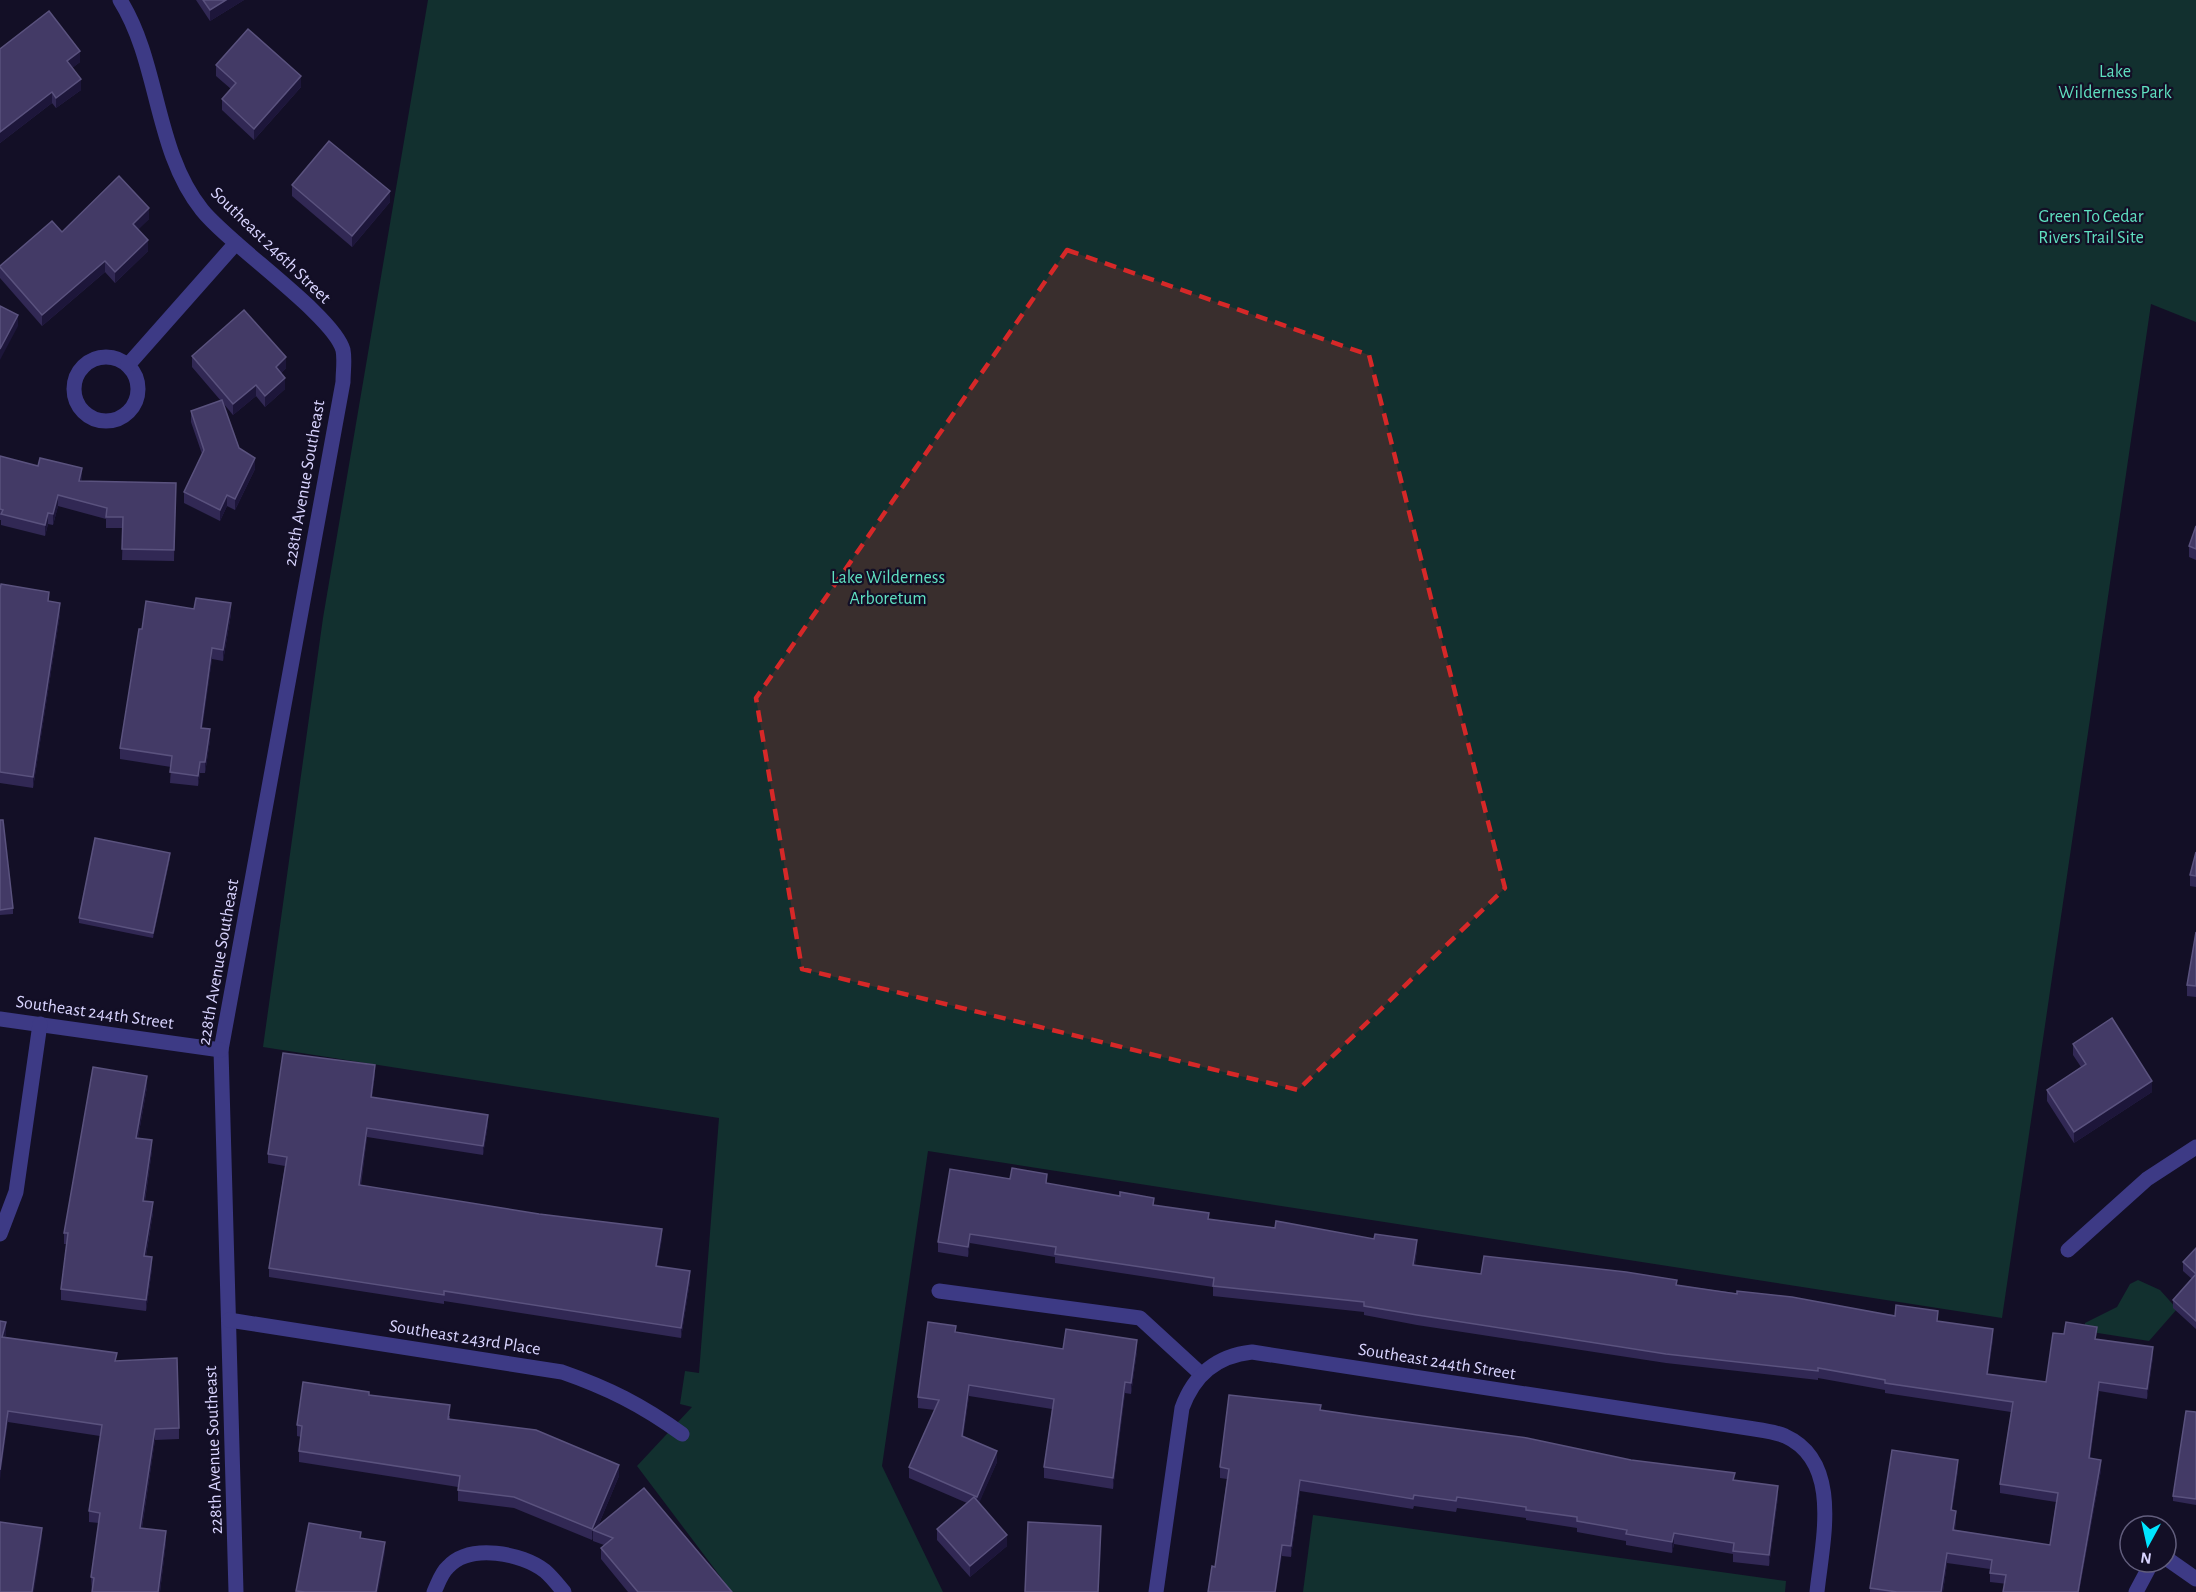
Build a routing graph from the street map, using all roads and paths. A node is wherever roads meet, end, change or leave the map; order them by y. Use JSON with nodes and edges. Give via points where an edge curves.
{"nodes":[{"id":1,"x":120,"y":0,"type":"edge"},
{"id":2,"x":236,"y":243,"type":"junction"},
{"id":3,"x":128,"y":365,"type":"junction"},
{"id":4,"x":343,"y":382,"type":"joint"},
{"id":5,"x":0,"y":1019,"type":"edge"},
{"id":6,"x":40,"y":1024,"type":"junction"},
{"id":7,"x":221,"y":1050,"type":"junction"},
{"id":8,"x":2196,"y":1147,"type":"edge"},
{"id":9,"x":0,"y":1234,"type":"edge"},
{"id":10,"x":2068,"y":1250,"type":"dead end"},
{"id":11,"x":939,"y":1291,"type":"dead end"},
{"id":12,"x":229,"y":1320,"type":"junction"},
{"id":13,"x":1201,"y":1374,"type":"junction"},
{"id":14,"x":682,"y":1434,"type":"dead end"},
{"id":15,"x":2178,"y":1566,"type":"edge"},
{"id":16,"x":2146,"y":1574,"type":"edge"},
{"id":17,"x":2196,"y":1579,"type":"edge"},
{"id":18,"x":236,"y":1592,"type":"edge"},
{"id":19,"x":435,"y":1592,"type":"edge"},
{"id":20,"x":564,"y":1592,"type":"edge"},
{"id":21,"x":1156,"y":1592,"type":"edge"},
{"id":22,"x":1817,"y":1592,"type":"edge"},
{"id":23,"x":2136,"y":1592,"type":"edge"}],
"edges":[{"from":1,"to":2,"type":"street","name":"Southeast 246th Street","via":[[138,34],[173,158],[185,186],[203,211]]},
{"from":2,"to":3,"type":"street"},
{"from":2,"to":4,"type":"street","name":"Southeast 246th Street","via":[[337,337],[343,352]]},
{"from":3,"to":3,"type":"street","via":[[104,356],[82,367],[73,391],[84,414],[108,422],[131,411],[139,387]]},
{"from":4,"to":7,"type":"street","name":"228th Avenue Southeast"},
{"from":5,"to":6,"type":"street","name":"Southeast 244th Street"},
{"from":6,"to":7,"type":"street","name":"Southeast 244th Street"},
{"from":6,"to":9,"type":"street","via":[[16,1192]]},
{"from":7,"to":12,"type":"street","name":"228th Avenue Southeast"},
{"from":8,"to":10,"type":"street","via":[[2147,1179]]},
{"from":11,"to":13,"type":"street","via":[[1140,1318]]},
{"from":12,"to":14,"type":"street","name":"Southeast 243rd Place","via":[[562,1372],[646,1408]]},
{"from":12,"to":18,"type":"street","name":"228th Avenue Southeast"},
{"from":13,"to":21,"type":"street","via":[[1182,1408]]},
{"from":13,"to":22,"type":"street","name":"Southeast 244th Street","via":[[1223,1359],[1252,1352],[1785,1436],[1813,1459],[1823,1485]]},
{"from":15,"to":17,"type":"street"},
{"from":16,"to":23,"type":"street"},
{"from":19,"to":20,"type":"street","via":[[448,1566],[464,1557],[488,1553],[528,1560]]}]}
